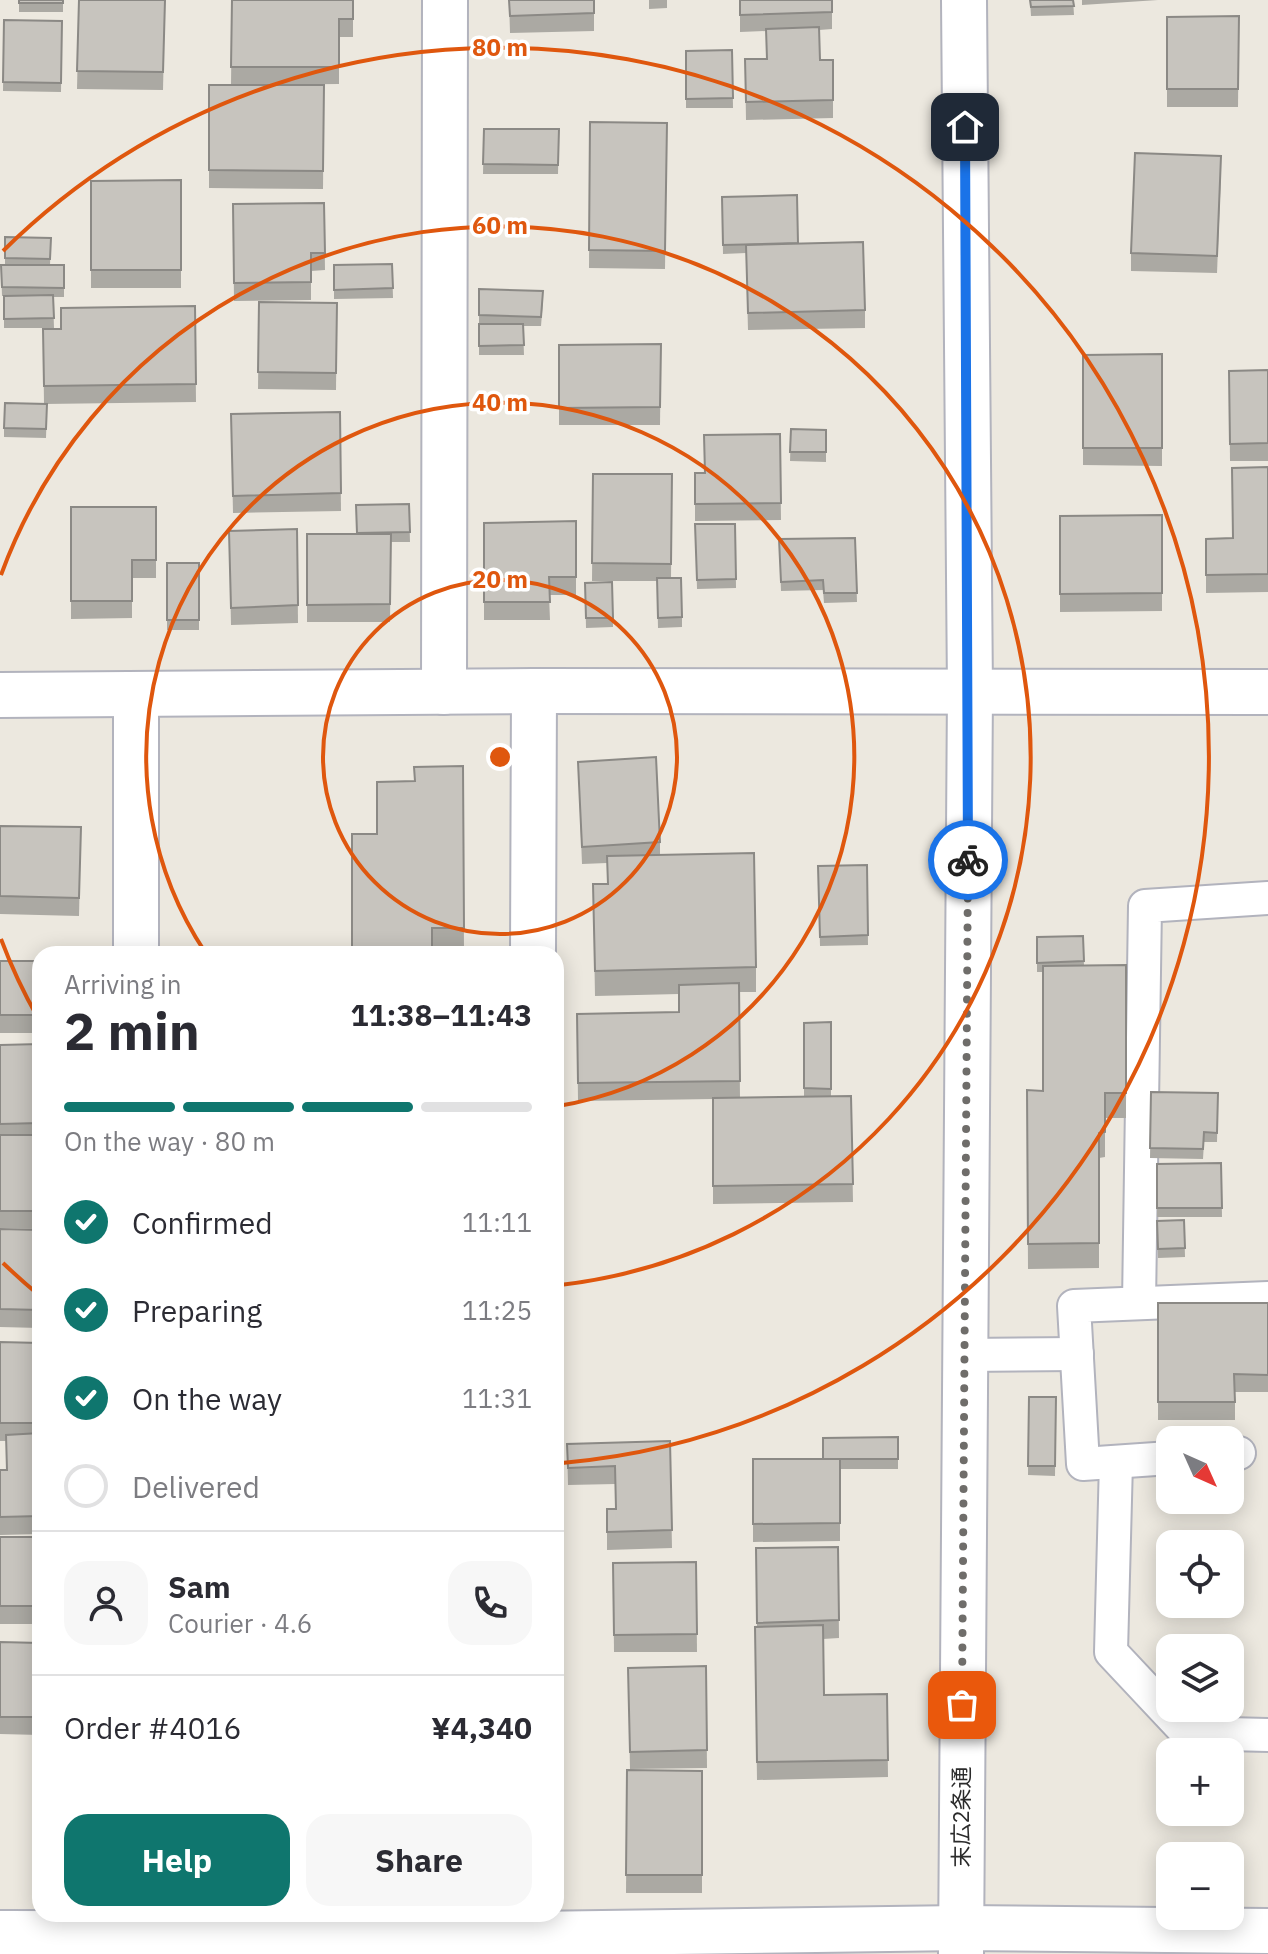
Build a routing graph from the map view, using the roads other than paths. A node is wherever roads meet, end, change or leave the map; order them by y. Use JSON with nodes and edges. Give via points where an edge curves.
{"nodes":[{"id":1,"x":445,"y":0,"type":"edge"},
{"id":2,"x":964,"y":0,"type":"edge"},
{"id":3,"x":534,"y":691,"type":"junction"},
{"id":4,"x":970,"y":691,"type":"junction"},
{"id":5,"x":444,"y":692,"type":"junction"},
{"id":6,"x":1268,"y":692,"type":"edge"},
{"id":7,"x":0,"y":695,"type":"edge"},
{"id":8,"x":136,"y":695,"type":"junction"},
{"id":9,"x":1268,"y":898,"type":"edge"},
{"id":10,"x":136,"y":946,"type":"edge"},
{"id":11,"x":533,"y":946,"type":"edge"},
{"id":12,"x":1268,"y":1298,"type":"edge"},
{"id":13,"x":1139,"y":1303,"type":"junction"},
{"id":14,"x":1077,"y":1354,"type":"junction"},
{"id":15,"x":964,"y":1355,"type":"junction"},
{"id":16,"x":1156,"y":1459,"type":"edge"},
{"id":17,"x":1116,"y":1462,"type":"junction"},
{"id":18,"x":1268,"y":1735,"type":"edge"},
{"id":19,"x":138,"y":1923,"type":"edge"},
{"id":20,"x":530,"y":1924,"type":"edge"},
{"id":21,"x":1268,"y":1931,"type":"edge"},
{"id":22,"x":0,"y":1933,"type":"edge"},
{"id":23,"x":961,"y":1941,"type":"edge"}],
"edges":[{"from":1,"to":5,"type":"street"},
{"from":2,"to":4,"type":"street","name":"末広2条通"},
{"from":3,"to":4,"type":"street"},
{"from":3,"to":5,"type":"street"},
{"from":3,"to":11,"type":"street"},
{"from":4,"to":6,"type":"street"},
{"from":4,"to":15,"type":"street","name":"末広2条通"},
{"from":5,"to":8,"type":"street"},
{"from":7,"to":8,"type":"street"},
{"from":8,"to":10,"type":"street"},
{"from":9,"to":13,"type":"lane","via":[[1145,906]]},
{"from":12,"to":13,"type":"lane"},
{"from":13,"to":14,"type":"lane","via":[[1074,1306]]},
{"from":14,"to":15,"type":"lane"},
{"from":14,"to":17,"type":"lane","via":[[1083,1464]]},
{"from":15,"to":23,"type":"street","name":"末広2条通"},
{"from":16,"to":17,"type":"lane"},
{"from":17,"to":18,"type":"lane","via":[[1111,1652],[1187,1733]]},
{"from":19,"to":20,"type":"street"},
{"from":19,"to":22,"type":"street"},
{"from":20,"to":23,"type":"street"},
{"from":21,"to":23,"type":"street"}]}
